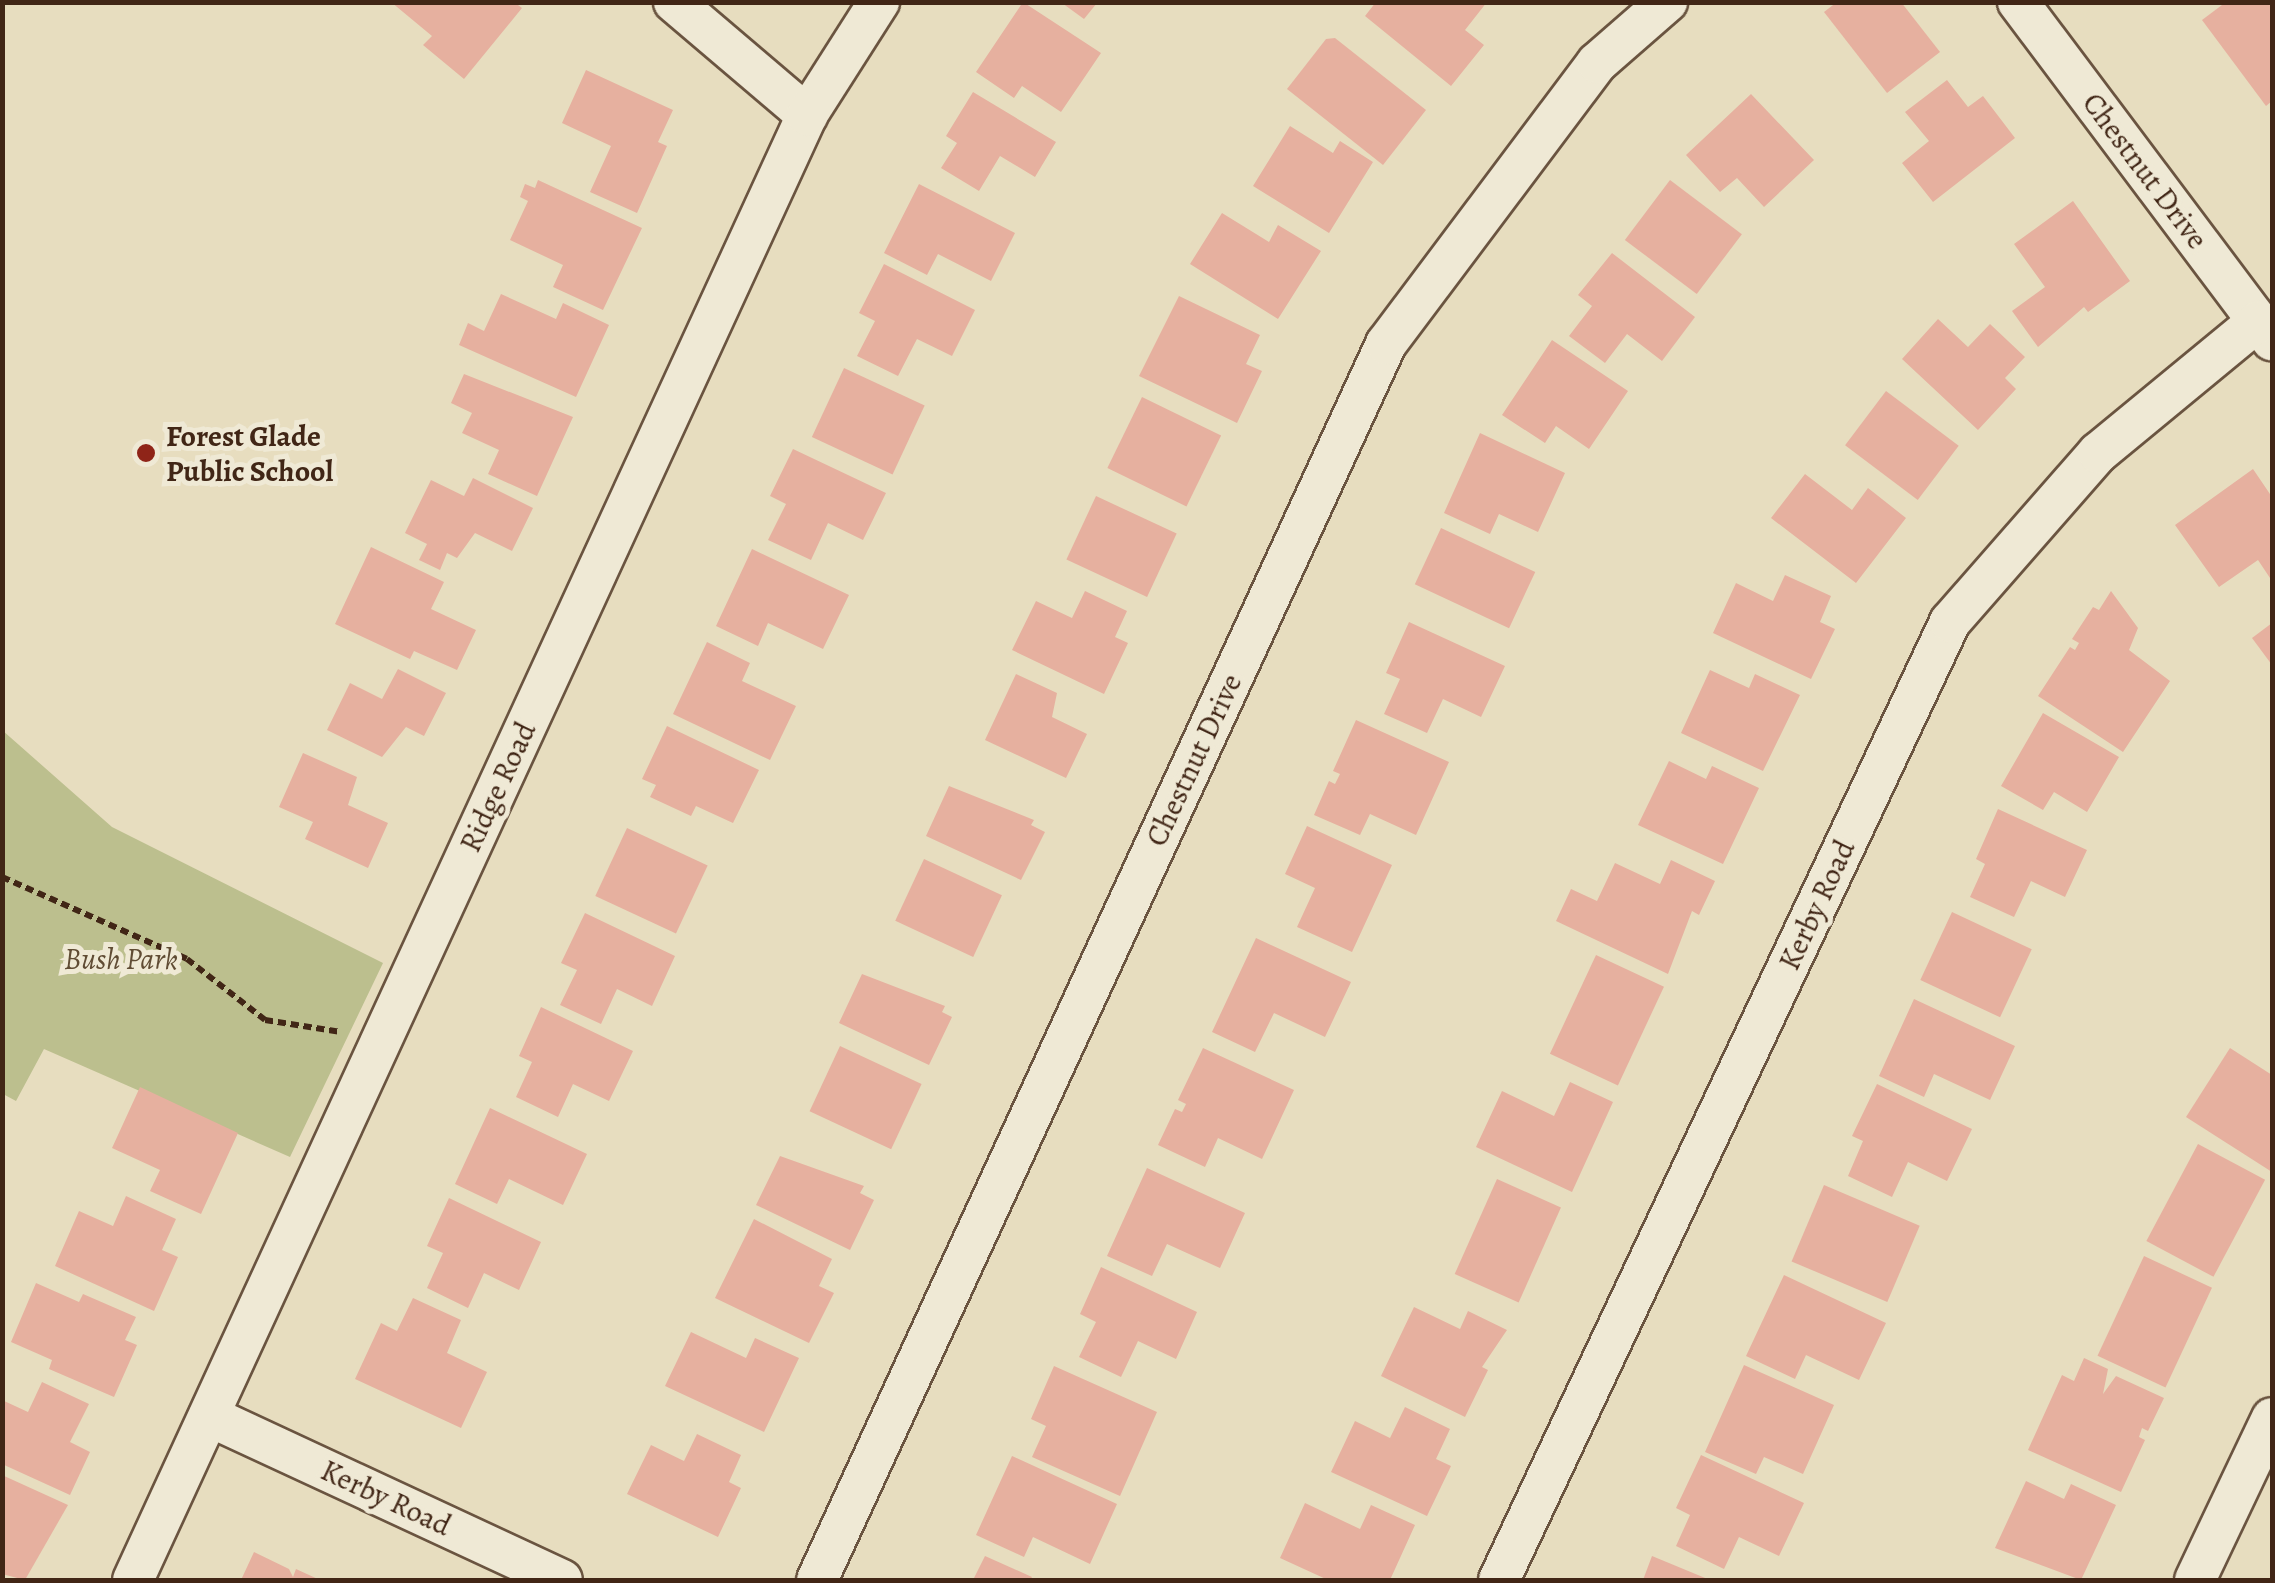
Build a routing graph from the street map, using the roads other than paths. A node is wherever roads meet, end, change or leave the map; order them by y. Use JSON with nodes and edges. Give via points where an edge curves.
{"nodes":[{"id":1,"x":674,"y":2,"type":"edge"},
{"id":2,"x":878,"y":2,"type":"edge"},
{"id":3,"x":1668,"y":2,"type":"edge"},
{"id":4,"x":2018,"y":2,"type":"edge"},
{"id":5,"x":807,"y":114,"type":"junction"},
{"id":6,"x":2265,"y":330,"type":"edge"},
{"id":7,"x":209,"y":1416,"type":"junction"},
{"id":8,"x":2272,"y":1418,"type":"edge"},
{"id":9,"x":133,"y":1580,"type":"edge"},
{"id":10,"x":562,"y":1580,"type":"edge"},
{"id":11,"x":818,"y":1580,"type":"edge"},
{"id":12,"x":1500,"y":1580,"type":"edge"},
{"id":13,"x":2195,"y":1580,"type":"edge"}],
"edges":[{"from":1,"to":5,"type":"street"},
{"from":2,"to":5,"type":"street","name":"Ridge Road"},
{"from":3,"to":11,"type":"street","name":"Chestnut Drive","via":[[1597,63],[1386,344]]},
{"from":4,"to":6,"type":"street","name":"Chestnut Drive"},
{"from":5,"to":7,"type":"street","name":"Ridge Road"},
{"from":6,"to":12,"type":"street","name":"Kerby Road","via":[[2098,453],[1950,622]]},
{"from":7,"to":9,"type":"street","name":"Ridge Road"},
{"from":7,"to":10,"type":"street","name":"Kerby Road"},
{"from":8,"to":13,"type":"street"}]}
